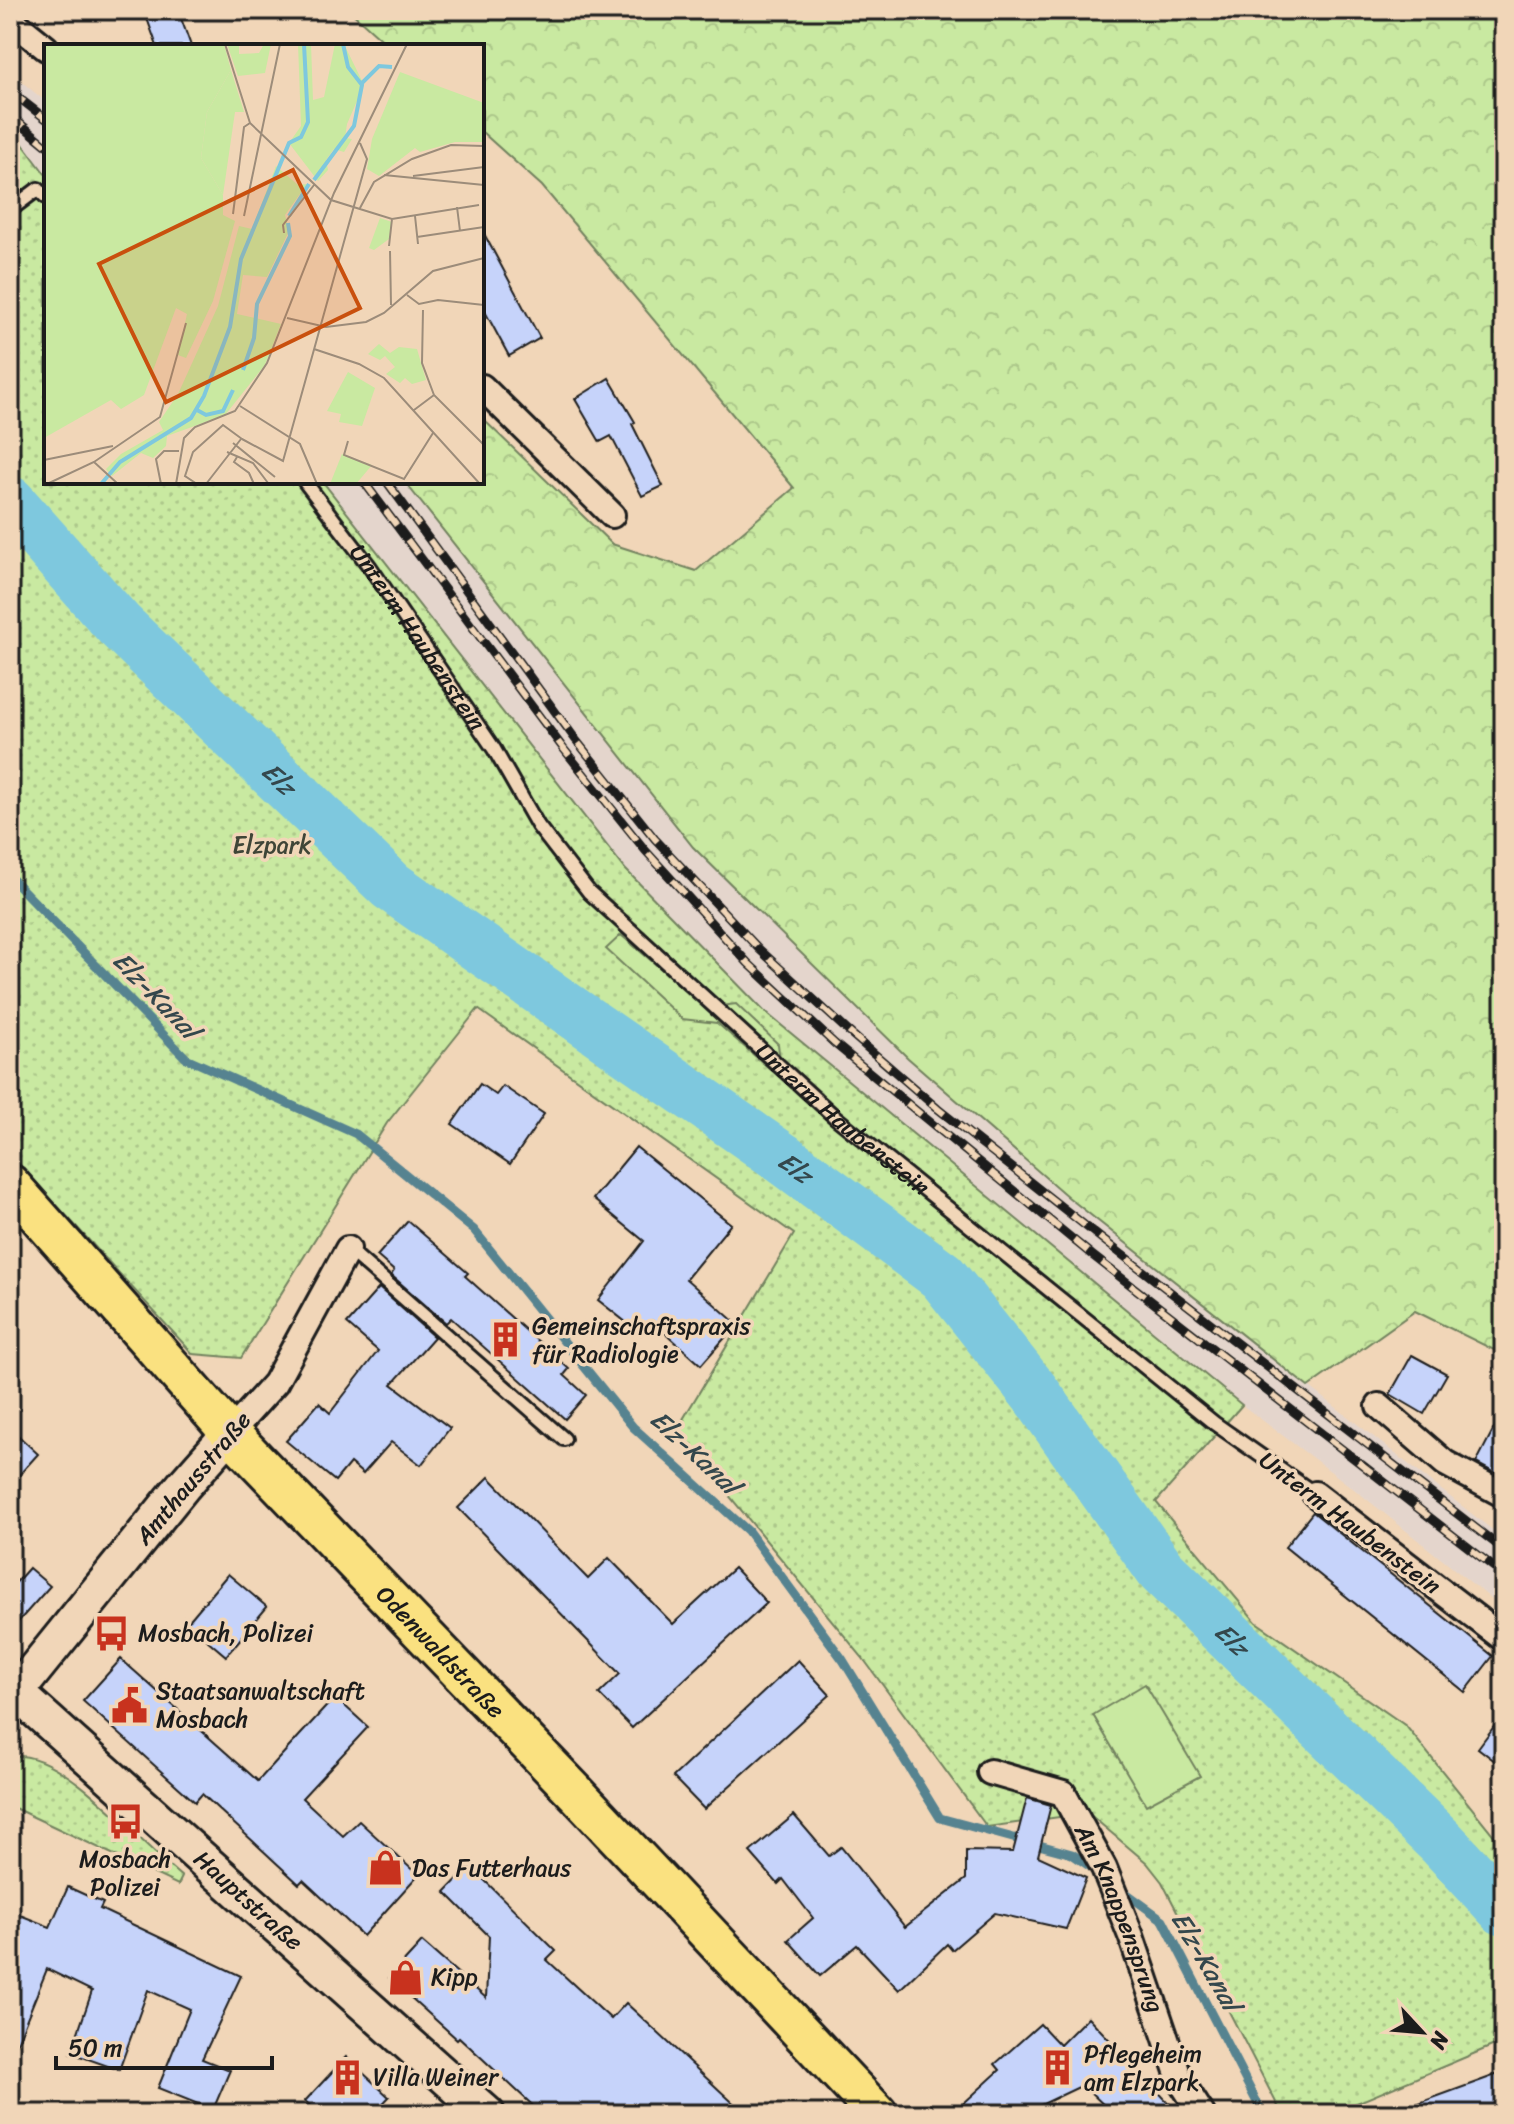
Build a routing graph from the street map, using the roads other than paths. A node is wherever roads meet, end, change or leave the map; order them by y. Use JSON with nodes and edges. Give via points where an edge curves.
{"nodes":[{"id":1,"x":10,"y":19,"type":"edge"},
{"id":2,"x":44,"y":46,"type":"edge"},
{"id":3,"x":44,"y":195,"type":"edge"},
{"id":4,"x":10,"y":210,"type":"edge"},
{"id":5,"x":484,"y":389,"type":"edge"},
{"id":6,"x":307,"y":484,"type":"edge"},
{"id":7,"x":612,"y":515,"type":"dead end"},
{"id":8,"x":10,"y":1184,"type":"edge"},
{"id":9,"x":348,"y":1249,"type":"joint"},
{"id":10,"x":1379,"y":1406,"type":"dead end"},
{"id":11,"x":230,"y":1433,"type":"junction"},
{"id":12,"x":564,"y":1439,"type":"dead end"},
{"id":13,"x":1315,"y":1494,"type":"joint"},
{"id":14,"x":1504,"y":1495,"type":"edge"},
{"id":15,"x":1504,"y":1639,"type":"edge"},
{"id":16,"x":12,"y":1693,"type":"edge"},
{"id":17,"x":990,"y":1772,"type":"dead end"},
{"id":18,"x":487,"y":2114,"type":"edge"},
{"id":19,"x":878,"y":2114,"type":"edge"},
{"id":20,"x":1202,"y":2114,"type":"edge"}],
"edges":[{"from":1,"to":2,"type":"street"},
{"from":3,"to":4,"type":"lane","via":[[38,189]]},
{"from":5,"to":7,"type":"street"},
{"from":6,"to":13,"type":"lane","name":"Unterm Haubenstein","via":[[370,567],[494,749],[538,826],[589,892],[835,1117],[1214,1423]]},
{"from":8,"to":11,"type":"main road","name":"Odenwaldstraße"},
{"from":9,"to":11,"type":"street","name":"Amthausstraße","via":[[275,1383]]},
{"from":9,"to":12,"type":"lane"},
{"from":10,"to":14,"type":"street","via":[[1445,1463]]},
{"from":11,"to":16,"type":"street","name":"Amthausstraße"},
{"from":11,"to":19,"type":"main road","name":"Odenwaldstraße"},
{"from":13,"to":15,"type":"street","name":"Unterm Haubenstein"},
{"from":16,"to":18,"type":"street","name":"Hauptstraße"},
{"from":17,"to":20,"type":"street","name":"Am Knappensprung","via":[[1063,1793],[1104,1868],[1180,2080]]}]}
